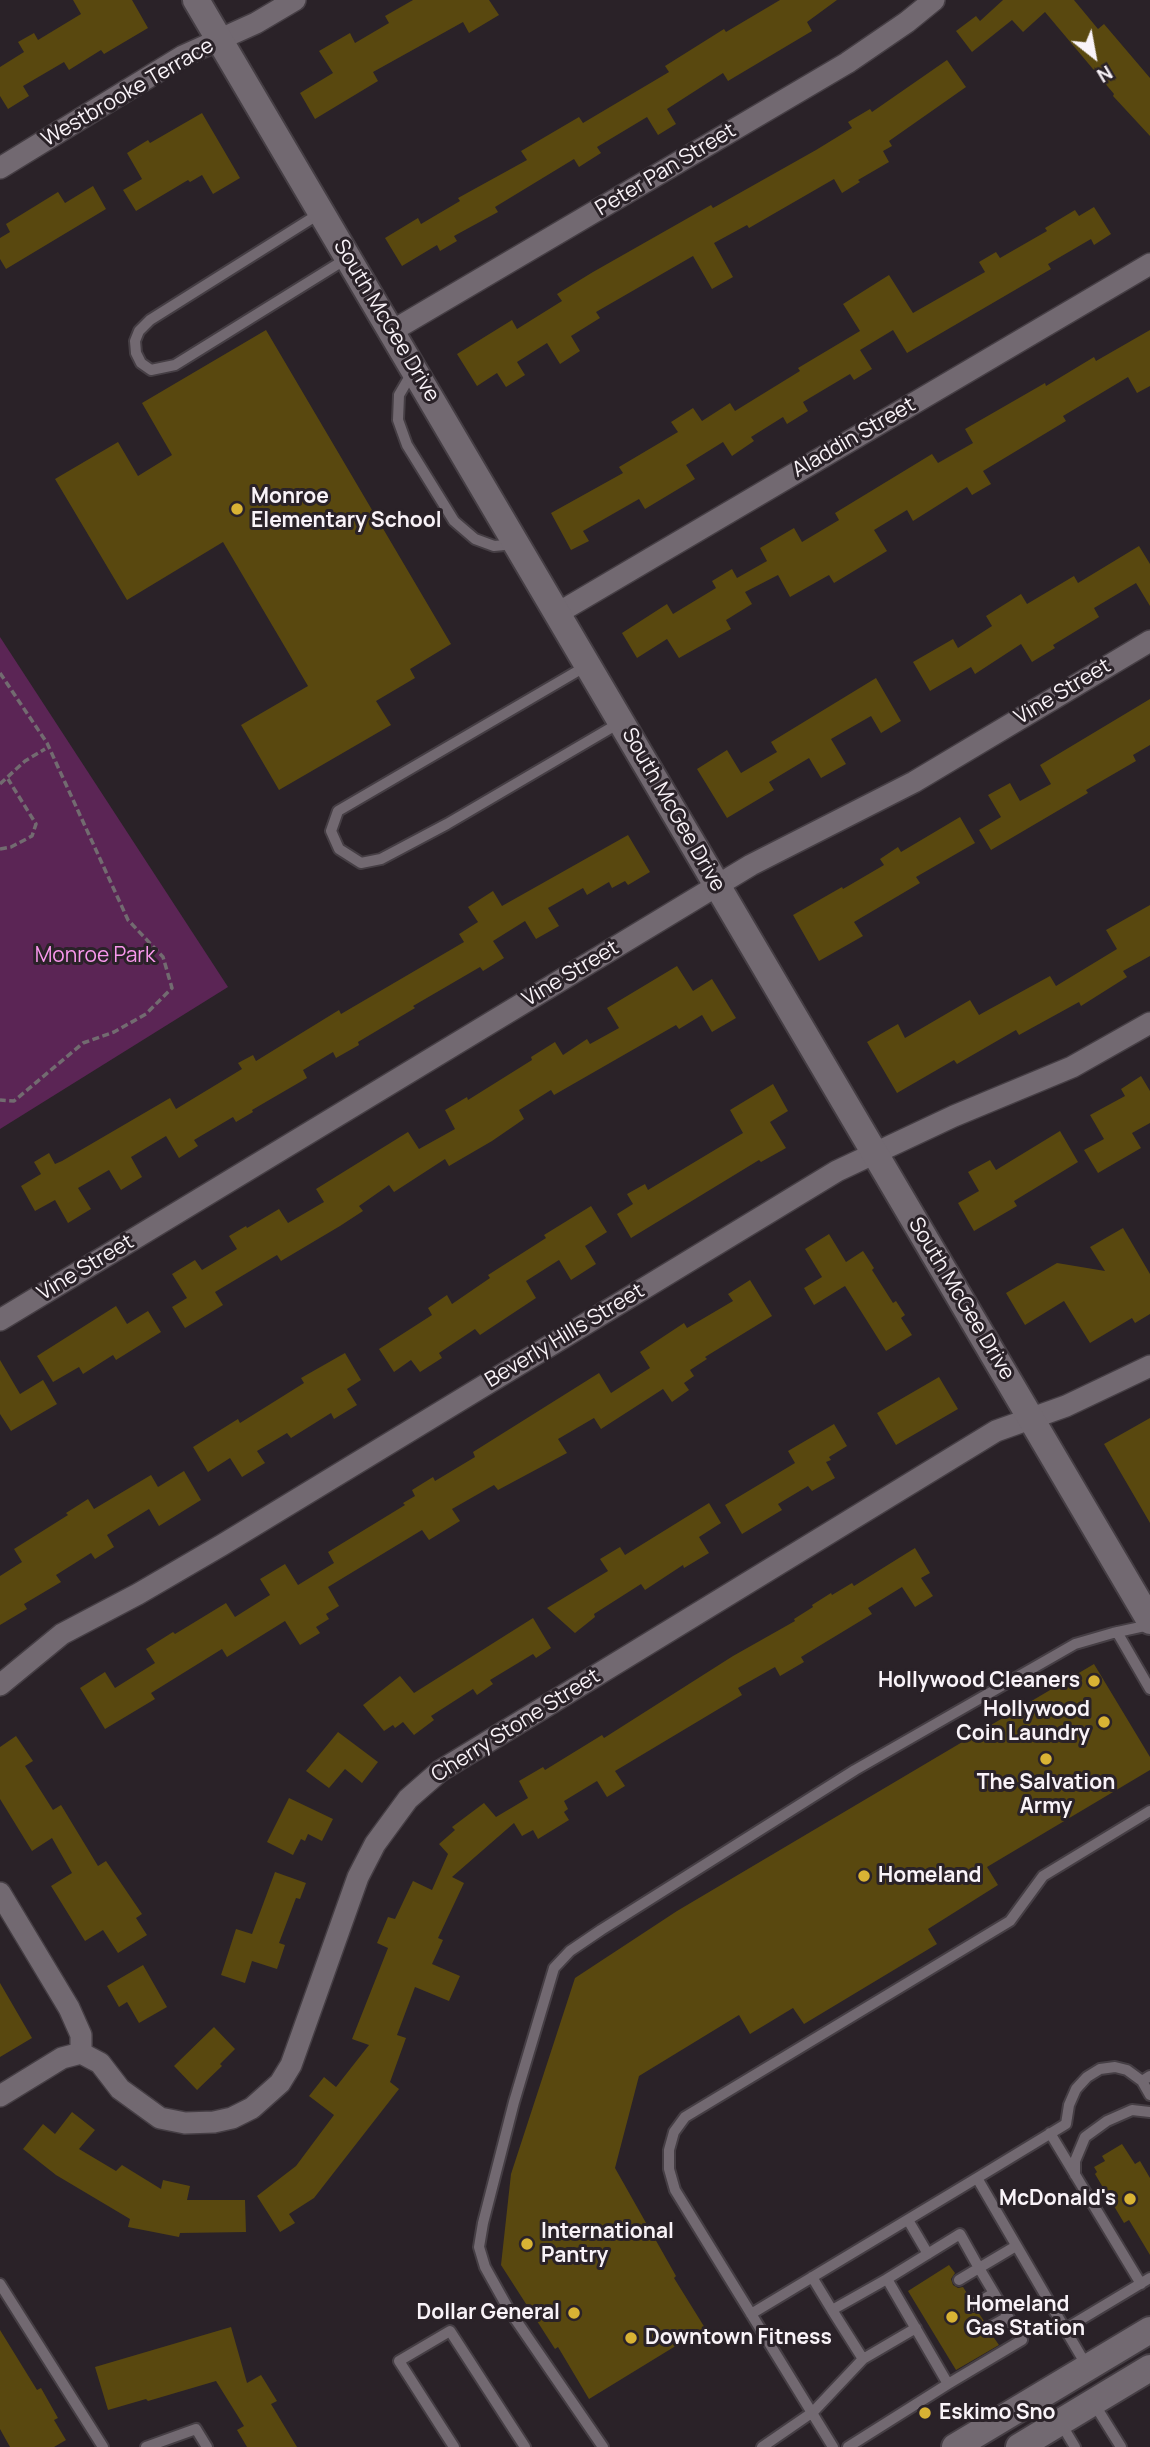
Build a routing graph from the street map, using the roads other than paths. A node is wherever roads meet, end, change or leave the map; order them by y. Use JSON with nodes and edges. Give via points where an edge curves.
{"nodes":[{"id":1,"x":196,"y":0,"type":"edge"},
{"id":2,"x":295,"y":0,"type":"edge"},
{"id":3,"x":934,"y":0,"type":"edge"},
{"id":4,"x":220,"y":39,"type":"junction"},
{"id":5,"x":0,"y":169,"type":"edge"},
{"id":6,"x":322,"y":212,"type":"junction"},
{"id":7,"x":349,"y":258,"type":"junction"},
{"id":8,"x":1150,"y":264,"type":"edge"},
{"id":9,"x":392,"y":331,"type":"junction"},
{"id":10,"x":414,"y":368,"type":"junction"},
{"id":11,"x":517,"y":544,"type":"junction"},
{"id":12,"x":558,"y":613,"type":"junction"},
{"id":13,"x":1150,"y":641,"type":"edge"},
{"id":14,"x":588,"y":665,"type":"junction"},
{"id":15,"x":621,"y":722,"type":"junction"},
{"id":16,"x":717,"y":886,"type":"junction"},
{"id":17,"x":1150,"y":1023,"type":"edge"},
{"id":18,"x":874,"y":1152,"type":"junction"},
{"id":19,"x":0,"y":1320,"type":"edge"},
{"id":20,"x":1150,"y":1366,"type":"edge"},
{"id":21,"x":1031,"y":1419,"type":"junction"},
{"id":22,"x":1149,"y":1618,"type":"edge"},
{"id":23,"x":1117,"y":1632,"type":"junction"},
{"id":24,"x":0,"y":1685,"type":"edge"},
{"id":25,"x":1150,"y":1689,"type":"edge"},
{"id":26,"x":1150,"y":1811,"type":"edge"},
{"id":27,"x":0,"y":1893,"type":"edge"},
{"id":28,"x":81,"y":2053,"type":"junction"},
{"id":29,"x":1146,"y":2078,"type":"edge"},
{"id":30,"x":1150,"y":2095,"type":"edge"},
{"id":31,"x":0,"y":2096,"type":"edge"},
{"id":32,"x":1150,"y":2112,"type":"edge"},
{"id":33,"x":1050,"y":2133,"type":"junction"},
{"id":34,"x":1076,"y":2176,"type":"junction"},
{"id":35,"x":977,"y":2178,"type":"junction"},
{"id":36,"x":908,"y":2220,"type":"junction"},
{"id":37,"x":1016,"y":2246,"type":"junction"},
{"id":38,"x":928,"y":2254,"type":"junction"},
{"id":39,"x":979,"y":2268,"type":"junction"},
{"id":40,"x":813,"y":2277,"type":"junction"},
{"id":41,"x":887,"y":2279,"type":"junction"},
{"id":42,"x":959,"y":2280,"type":"dead end"},
{"id":43,"x":1145,"y":2281,"type":"edge"},
{"id":44,"x":0,"y":2284,"type":"edge"},
{"id":45,"x":994,"y":2293,"type":"junction"},
{"id":46,"x":917,"y":2305,"type":"dead end"},
{"id":47,"x":974,"y":2305,"type":"dead end"},
{"id":48,"x":832,"y":2310,"type":"junction"},
{"id":49,"x":906,"y":2312,"type":"junction"},
{"id":50,"x":751,"y":2314,"type":"junction"},
{"id":51,"x":1008,"y":2316,"type":"junction"},
{"id":52,"x":988,"y":2328,"type":"dead end"},
{"id":53,"x":1065,"y":2329,"type":"junction"},
{"id":54,"x":932,"y":2330,"type":"dead end"},
{"id":55,"x":1150,"y":2330,"type":"edge"},
{"id":56,"x":918,"y":2333,"type":"junction"},
{"id":57,"x":947,"y":2354,"type":"dead end"},
{"id":58,"x":863,"y":2359,"type":"junction"},
{"id":59,"x":935,"y":2361,"type":"junction"},
{"id":60,"x":1088,"y":2368,"type":"junction"},
{"id":61,"x":1147,"y":2376,"type":"edge"},
{"id":62,"x":948,"y":2384,"type":"junction"},
{"id":63,"x":1093,"y":2402,"type":"junction"},
{"id":64,"x":813,"y":2412,"type":"junction"},
{"id":65,"x":1060,"y":2422,"type":"junction"},
{"id":66,"x":970,"y":2443,"type":"edge"},
{"id":67,"x":103,"y":2447,"type":"edge"},
{"id":68,"x":148,"y":2447,"type":"edge"},
{"id":69,"x":207,"y":2447,"type":"edge"},
{"id":70,"x":454,"y":2447,"type":"edge"},
{"id":71,"x":525,"y":2447,"type":"edge"},
{"id":72,"x":603,"y":2447,"type":"edge"},
{"id":73,"x":762,"y":2447,"type":"edge"},
{"id":74,"x":833,"y":2447,"type":"edge"},
{"id":75,"x":848,"y":2447,"type":"edge"},
{"id":76,"x":1019,"y":2447,"type":"edge"},
{"id":77,"x":1075,"y":2447,"type":"edge"},
{"id":78,"x":1121,"y":2447,"type":"edge"}],
"edges":[{"from":1,"to":4,"type":"street","name":"South McGee Drive"},
{"from":2,"to":4,"type":"street","name":"Westbrooke Terrace"},
{"from":3,"to":9,"type":"street","name":"Peter Pan Street","via":[[847,63]]},
{"from":4,"to":5,"type":"street","name":"Westbrooke Terrace","via":[[183,56]]},
{"from":4,"to":6,"type":"street","name":"South McGee Drive"},
{"from":6,"to":7,"type":"street","name":"South McGee Drive"},
{"from":6,"to":7,"type":"lane","via":[[150,320],[135,341],[141,363],[151,370],[175,365]]},
{"from":7,"to":9,"type":"street","name":"South McGee Drive"},
{"from":8,"to":12,"type":"street","name":"Aladdin Street"},
{"from":9,"to":10,"type":"street","name":"South McGee Drive"},
{"from":10,"to":11,"type":"street","name":"South McGee Drive"},
{"from":10,"to":11,"type":"lane","via":[[399,395],[398,420],[407,444],[454,521],[475,539],[494,546]]},
{"from":11,"to":12,"type":"street","name":"South McGee Drive"},
{"from":12,"to":14,"type":"street","name":"South McGee Drive"},
{"from":13,"to":16,"type":"street","name":"Vine Street","via":[[914,782]]},
{"from":14,"to":15,"type":"street","name":"South McGee Drive"},
{"from":14,"to":15,"type":"lane","via":[[338,811],[331,831],[339,849],[361,863],[381,859]]},
{"from":15,"to":16,"type":"street","name":"South McGee Drive"},
{"from":16,"to":18,"type":"street","name":"South McGee Drive"},
{"from":16,"to":19,"type":"street","name":"Vine Street"},
{"from":17,"to":18,"type":"street","name":"Beverly Hills Street","via":[[1072,1067]]},
{"from":18,"to":21,"type":"street","name":"South McGee Drive"},
{"from":18,"to":24,"type":"street","name":"Beverly Hills Street","via":[[222,1545],[62,1634]]},
{"from":20,"to":21,"type":"street","name":"Cherry Stone Street"},
{"from":21,"to":22,"type":"street","name":"South McGee Drive"},
{"from":21,"to":28,"type":"street","name":"Cherry Stone Street","via":[[996,1431],[465,1754],[424,1785],[374,1844],[358,1877],[292,2065],[252,2108],[214,2123],[160,2118],[120,2089],[100,2063]]},
{"from":22,"to":23,"type":"lane"},
{"from":23,"to":25,"type":"lane"},
{"from":23,"to":72,"type":"lane","via":[[1075,1644],[855,1770],[601,1930],[554,1968],[514,2102],[479,2247],[509,2310]]},
{"from":26,"to":50,"type":"lane","via":[[1043,1876],[1010,1921],[685,2117],[669,2150],[675,2190]]},
{"from":27,"to":28,"type":"street","via":[[69,2008],[80,2035]]},
{"from":28,"to":31,"type":"street","via":[[62,2058]]},
{"from":29,"to":30,"type":"lane"},
{"from":29,"to":33,"type":"lane","via":[[1115,2067],[1100,2069],[1076,2089],[1066,2124]]},
{"from":32,"to":34,"type":"lane","via":[[1132,2110],[1107,2120],[1085,2137],[1075,2161]]},
{"from":33,"to":34,"type":"lane"},
{"from":33,"to":35,"type":"lane"},
{"from":34,"to":43,"type":"lane"},
{"from":35,"to":36,"type":"lane"},
{"from":35,"to":37,"type":"lane"},
{"from":36,"to":38,"type":"lane"},
{"from":36,"to":40,"type":"lane"},
{"from":37,"to":39,"type":"lane"},
{"from":37,"to":53,"type":"lane"},
{"from":38,"to":39,"type":"lane","via":[[960,2234]]},
{"from":38,"to":41,"type":"lane"},
{"from":39,"to":42,"type":"lane"},
{"from":39,"to":45,"type":"lane"},
{"from":40,"to":48,"type":"lane"},
{"from":40,"to":50,"type":"lane"},
{"from":41,"to":48,"type":"lane"},
{"from":41,"to":49,"type":"lane"},
{"from":43,"to":53,"type":"lane"},
{"from":44,"to":67,"type":"lane"},
{"from":45,"to":47,"type":"lane"},
{"from":45,"to":51,"type":"lane"},
{"from":46,"to":49,"type":"lane"},
{"from":48,"to":58,"type":"lane"},
{"from":49,"to":56,"type":"lane"},
{"from":50,"to":64,"type":"lane"},
{"from":51,"to":52,"type":"lane"},
{"from":51,"to":62,"type":"lane","via":[[1022,2340]]},
{"from":53,"to":60,"type":"lane"},
{"from":54,"to":56,"type":"lane"},
{"from":55,"to":60,"type":"street"},
{"from":56,"to":58,"type":"lane"},
{"from":56,"to":59,"type":"lane"},
{"from":57,"to":59,"type":"lane"},
{"from":58,"to":64,"type":"lane"},
{"from":59,"to":62,"type":"lane"},
{"from":60,"to":66,"type":"street"},
{"from":61,"to":63,"type":"street"},
{"from":62,"to":75,"type":"lane"},
{"from":63,"to":65,"type":"street"},
{"from":63,"to":78,"type":"lane"},
{"from":64,"to":73,"type":"lane"},
{"from":64,"to":74,"type":"lane"},
{"from":65,"to":76,"type":"street"},
{"from":65,"to":77,"type":"lane"},
{"from":68,"to":69,"type":"lane","via":[[196,2429]]},
{"from":70,"to":71,"type":"lane","via":[[399,2361],[450,2330]]}]}
